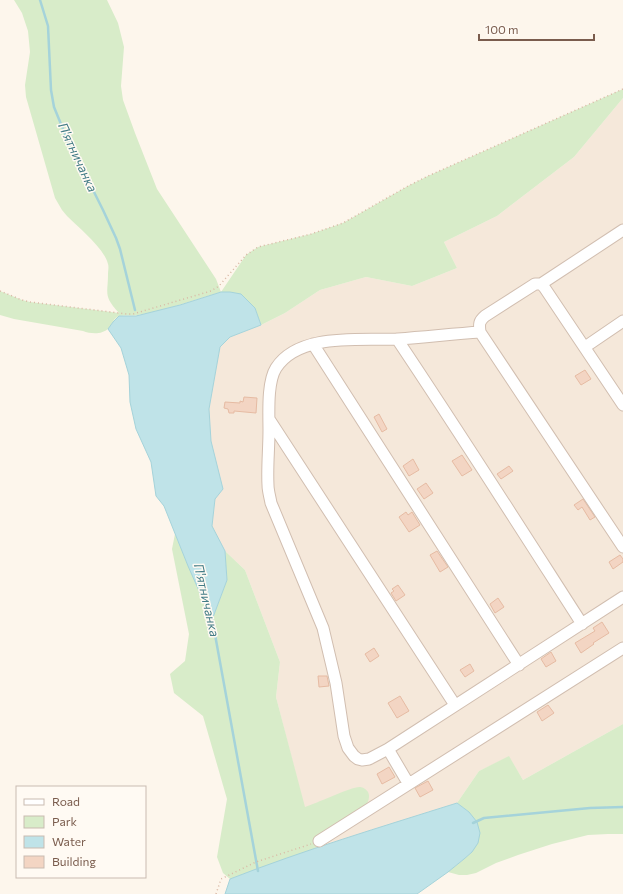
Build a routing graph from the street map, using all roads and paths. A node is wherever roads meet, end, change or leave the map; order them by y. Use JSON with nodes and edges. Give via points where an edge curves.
{"nodes":[{"id":1,"x":623,"y":89,"type":"edge"},
{"id":2,"x":623,"y":230,"type":"edge"},
{"id":3,"x":540,"y":284,"type":"junction"},
{"id":4,"x":0,"y":291,"type":"edge"},
{"id":5,"x":623,"y":321,"type":"edge"},
{"id":6,"x":480,"y":332,"type":"junction"},
{"id":7,"x":398,"y":339,"type":"junction"},
{"id":8,"x":313,"y":344,"type":"junction"},
{"id":9,"x":585,"y":347,"type":"junction"},
{"id":10,"x":623,"y":405,"type":"edge"},
{"id":11,"x":269,"y":419,"type":"junction"},
{"id":12,"x":623,"y":547,"type":"edge"},
{"id":13,"x":623,"y":597,"type":"edge"},
{"id":14,"x":582,"y":624,"type":"junction"},
{"id":15,"x":623,"y":648,"type":"edge"},
{"id":16,"x":519,"y":665,"type":"junction"},
{"id":17,"x":455,"y":705,"type":"junction"},
{"id":18,"x":388,"y":749,"type":"junction"},
{"id":19,"x":408,"y":783,"type":"junction"},
{"id":20,"x":319,"y":841,"type":"joint"},
{"id":21,"x":216,"y":894,"type":"edge"}],
"edges":[{"from":1,"to":4,"type":"path","via":[[422,179],[343,222],[311,234],[258,247],[246,255],[219,286],[211,291],[127,314],[30,302]]},
{"from":2,"to":3,"type":"street"},
{"from":3,"to":6,"type":"street","via":[[535,284],[481,319]]},
{"from":3,"to":9,"type":"street"},
{"from":5,"to":9,"type":"street"},
{"from":6,"to":7,"type":"street"},
{"from":6,"to":12,"type":"street"},
{"from":7,"to":8,"type":"street","via":[[335,340]]},
{"from":7,"to":14,"type":"street"},
{"from":8,"to":11,"type":"street","via":[[294,351],[276,367],[270,391]]},
{"from":8,"to":16,"type":"street"},
{"from":9,"to":10,"type":"street"},
{"from":11,"to":17,"type":"street"},
{"from":11,"to":18,"type":"street","via":[[268,487],[271,503],[323,628],[346,743],[354,756],[362,760]]},
{"from":13,"to":14,"type":"street"},
{"from":14,"to":16,"type":"street"},
{"from":15,"to":19,"type":"street"},
{"from":16,"to":17,"type":"street"},
{"from":17,"to":18,"type":"street"},
{"from":18,"to":19,"type":"street"},
{"from":19,"to":20,"type":"street"},
{"from":20,"to":21,"type":"path","via":[[256,862],[221,879]]}]}
